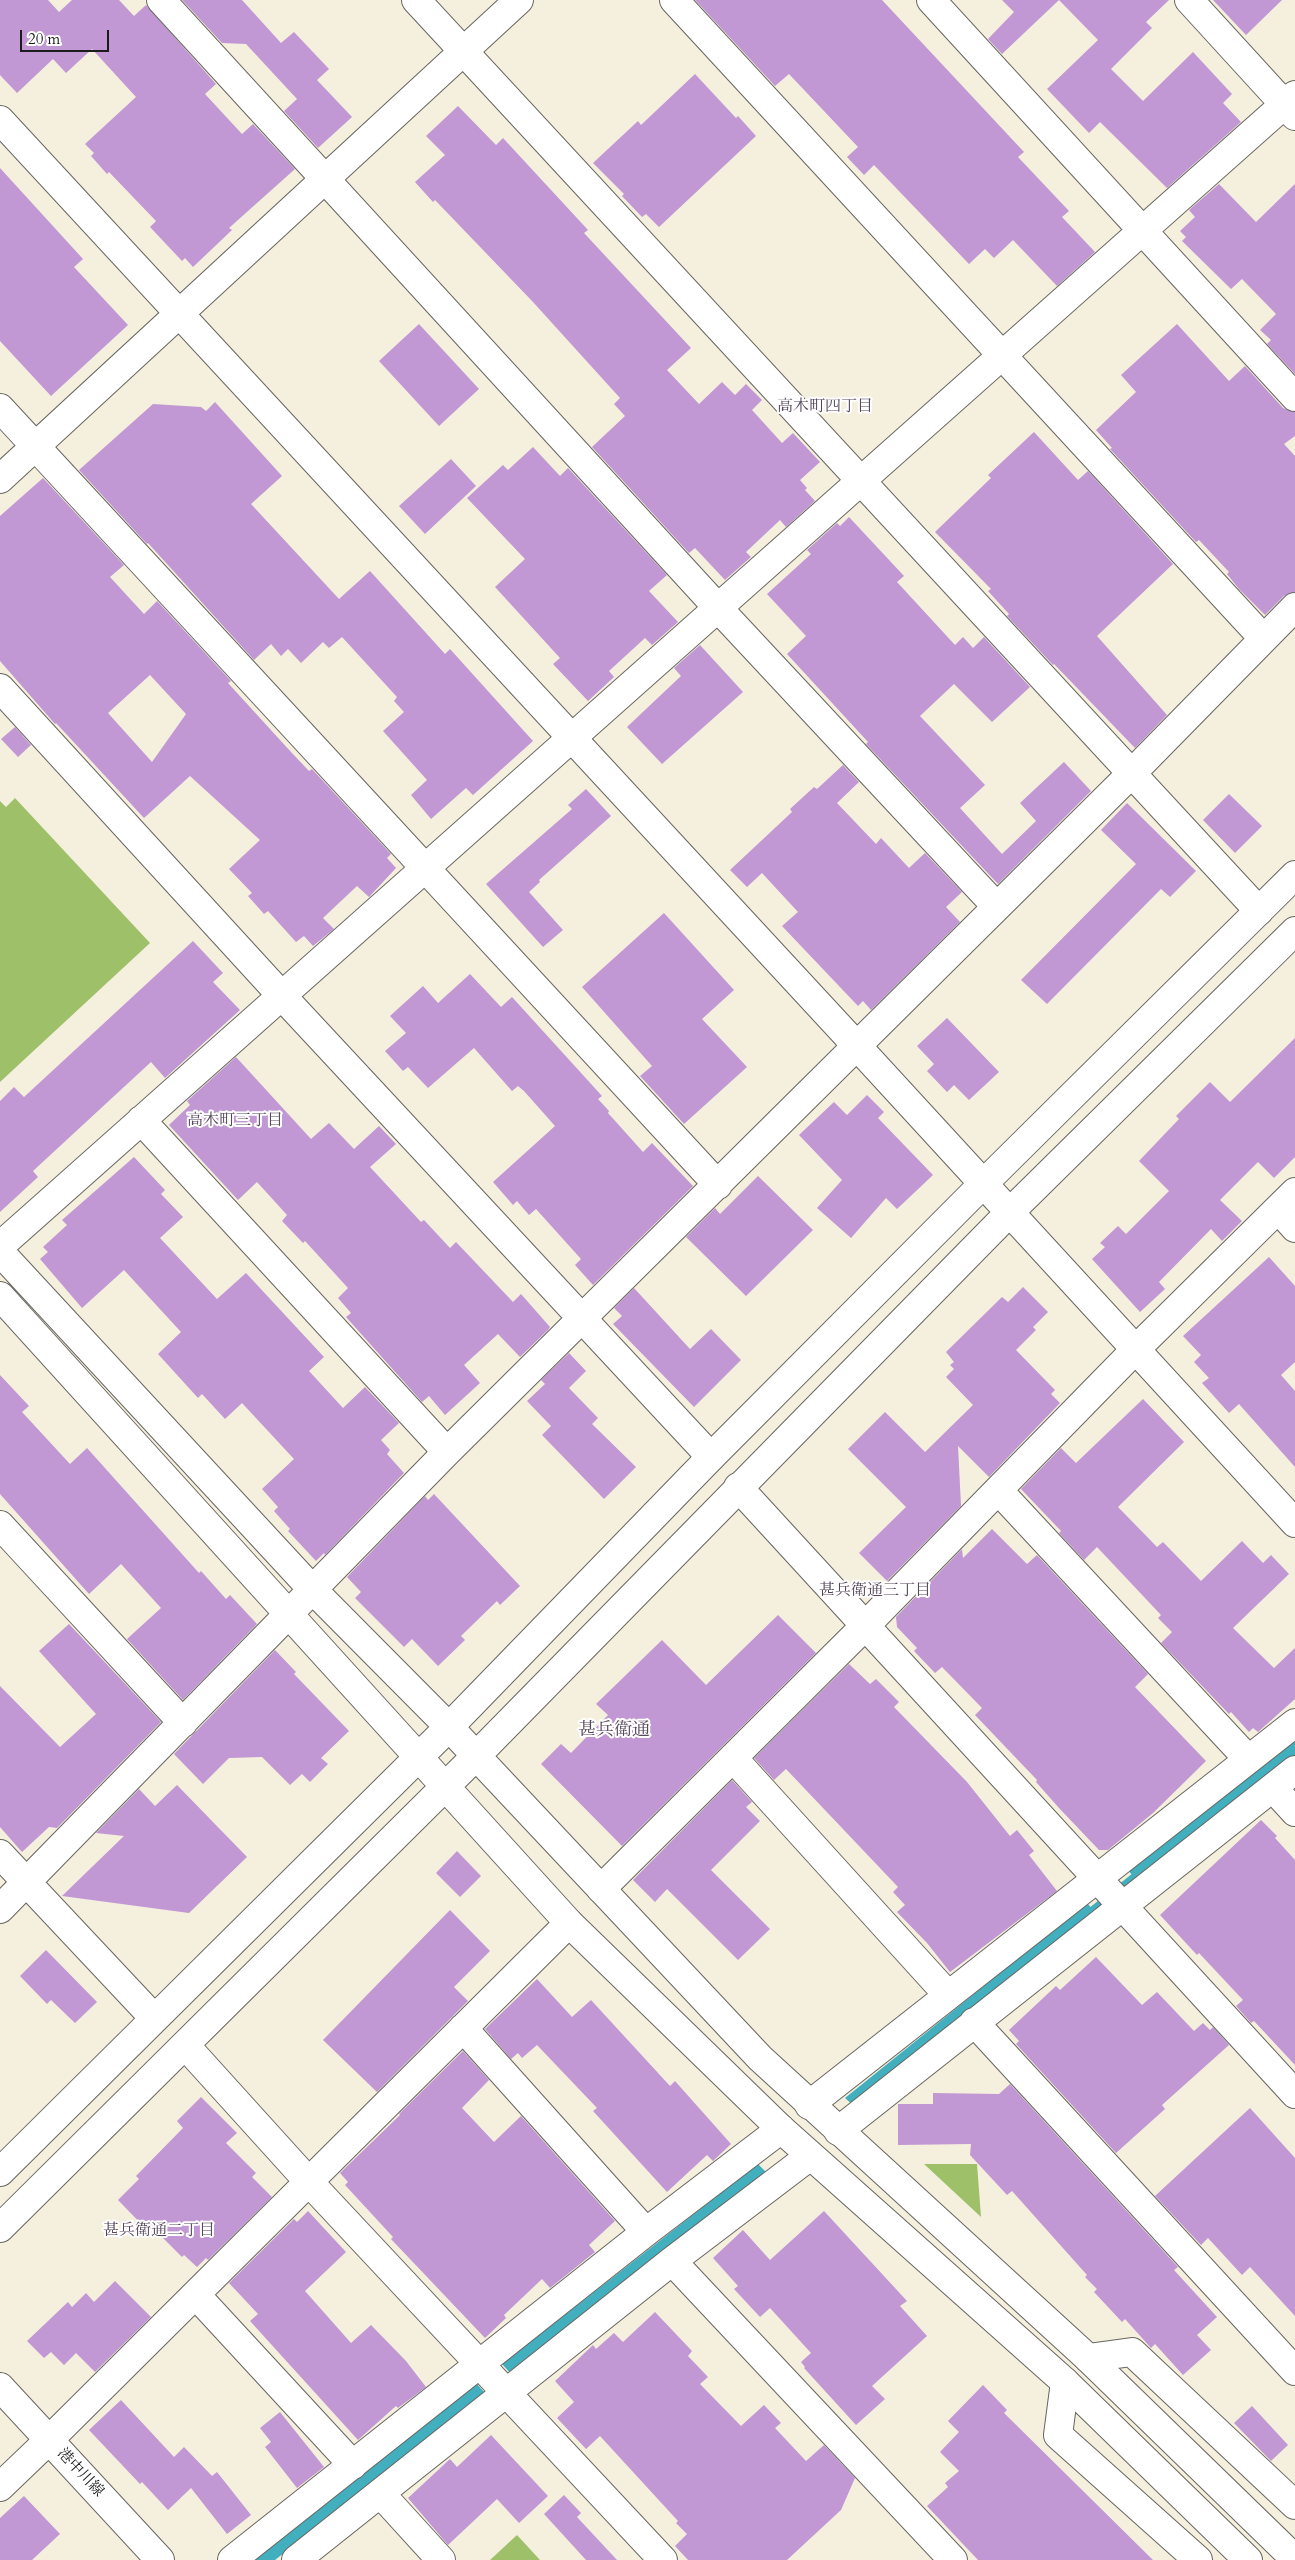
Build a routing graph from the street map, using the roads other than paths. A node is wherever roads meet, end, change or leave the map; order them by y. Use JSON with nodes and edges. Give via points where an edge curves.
{"nodes":[{"id":1,"x":161,"y":0,"type":"edge"},
{"id":2,"x":416,"y":0,"type":"edge"},
{"id":3,"x":518,"y":0,"type":"edge"},
{"id":4,"x":674,"y":0,"type":"edge"},
{"id":5,"x":931,"y":0,"type":"edge"},
{"id":6,"x":1189,"y":0,"type":"edge"},
{"id":7,"x":463,"y":51,"type":"junction"},
{"id":8,"x":1292,"y":105,"type":"edge"},
{"id":9,"x":0,"y":120,"type":"edge"},
{"id":10,"x":325,"y":179,"type":"junction"},
{"id":11,"x":1143,"y":231,"type":"junction"},
{"id":12,"x":179,"y":314,"type":"junction"},
{"id":13,"x":1003,"y":356,"type":"junction"},
{"id":14,"x":1295,"y":397,"type":"edge"},
{"id":15,"x":0,"y":408,"type":"edge"},
{"id":16,"x":35,"y":447,"type":"junction"},
{"id":17,"x":0,"y":479,"type":"edge"},
{"id":18,"x":861,"y":482,"type":"junction"},
{"id":19,"x":1295,"y":607,"type":"edge"},
{"id":20,"x":718,"y":608,"type":"junction"},
{"id":21,"x":1263,"y":638,"type":"junction"},
{"id":22,"x":0,"y":688,"type":"edge"},
{"id":23,"x":572,"y":739,"type":"junction"},
{"id":24,"x":1131,"y":774,"type":"junction"},
{"id":25,"x":426,"y":868,"type":"junction"},
{"id":26,"x":1295,"y":875,"type":"edge"},
{"id":27,"x":996,"y":906,"type":"junction"},
{"id":28,"x":1259,"y":911,"type":"junction"},
{"id":29,"x":1292,"y":941,"type":"edge"},
{"id":30,"x":282,"y":996,"type":"junction"},
{"id":31,"x":856,"y":1045,"type":"junction"},
{"id":32,"x":141,"y":1120,"type":"junction"},
{"id":33,"x":983,"y":1184,"type":"junction"},
{"id":34,"x":718,"y":1185,"type":"junction"},
{"id":35,"x":1289,"y":1210,"type":"edge"},
{"id":36,"x":1009,"y":1213,"type":"junction"},
{"id":37,"x":0,"y":1246,"type":"edge"},
{"id":38,"x":0,"y":1252,"type":"edge"},
{"id":39,"x":0,"y":1296,"type":"edge"},
{"id":40,"x":583,"y":1318,"type":"junction"},
{"id":41,"x":1136,"y":1349,"type":"junction"},
{"id":42,"x":448,"y":1452,"type":"junction"},
{"id":43,"x":711,"y":1458,"type":"junction"},
{"id":44,"x":738,"y":1487,"type":"junction"},
{"id":45,"x":998,"y":1490,"type":"junction"},
{"id":46,"x":1295,"y":1523,"type":"edge"},
{"id":47,"x":0,"y":1525,"type":"edge"},
{"id":48,"x":312,"y":1589,"type":"junction"},
{"id":49,"x":288,"y":1614,"type":"junction"},
{"id":50,"x":866,"y":1625,"type":"junction"},
{"id":51,"x":183,"y":1723,"type":"junction"},
{"id":52,"x":1295,"y":1723,"type":"edge"},
{"id":53,"x":449,"y":1728,"type":"junction"},
{"id":54,"x":476,"y":1756,"type":"junction"},
{"id":55,"x":418,"y":1757,"type":"junction"},
{"id":56,"x":733,"y":1758,"type":"junction"},
{"id":57,"x":1248,"y":1760,"type":"junction"},
{"id":58,"x":1295,"y":1770,"type":"edge"},
{"id":59,"x":445,"y":1787,"type":"junction"},
{"id":60,"x":1273,"y":1788,"type":"junction"},
{"id":61,"x":1295,"y":1812,"type":"edge"},
{"id":62,"x":0,"y":1854,"type":"edge"},
{"id":63,"x":1099,"y":1881,"type":"junction"},
{"id":64,"x":27,"y":1883,"type":"junction"},
{"id":65,"x":601,"y":1889,"type":"junction"},
{"id":66,"x":1120,"y":1904,"type":"junction"},
{"id":67,"x":0,"y":1909,"type":"edge"},
{"id":68,"x":569,"y":1923,"type":"junction"},
{"id":69,"x":948,"y":1995,"type":"junction"},
{"id":70,"x":154,"y":2018,"type":"junction"},
{"id":71,"x":974,"y":2022,"type":"junction"},
{"id":72,"x":463,"y":2028,"type":"junction"},
{"id":73,"x":185,"y":2045,"type":"junction"},
{"id":74,"x":1295,"y":2094,"type":"edge"},
{"id":75,"x":809,"y":2105,"type":"junction"},
{"id":76,"x":781,"y":2129,"type":"junction"},
{"id":77,"x":838,"y":2131,"type":"junction"},
{"id":78,"x":810,"y":2156,"type":"junction"},
{"id":79,"x":0,"y":2172,"type":"edge"},
{"id":80,"x":308,"y":2182,"type":"junction"},
{"id":81,"x":0,"y":2228,"type":"edge"},
{"id":82,"x":646,"y":2232,"type":"junction"},
{"id":83,"x":672,"y":2261,"type":"junction"},
{"id":84,"x":196,"y":2295,"type":"junction"},
{"id":85,"x":1088,"y":2358,"type":"junction"},
{"id":86,"x":1295,"y":2370,"type":"edge"},
{"id":87,"x":493,"y":2380,"type":"junction"},
{"id":88,"x":1065,"y":2382,"type":"junction"},
{"id":89,"x":0,"y":2387,"type":"edge"},
{"id":90,"x":50,"y":2440,"type":"junction"},
{"id":91,"x":353,"y":2465,"type":"junction"},
{"id":92,"x":0,"y":2487,"type":"edge"},
{"id":93,"x":380,"y":2493,"type":"junction"},
{"id":94,"x":1294,"y":2501,"type":"edge"},
{"id":95,"x":1295,"y":2559,"type":"edge"},
{"id":96,"x":160,"y":2560,"type":"edge"},
{"id":97,"x":232,"y":2560,"type":"edge"},
{"id":98,"x":296,"y":2560,"type":"edge"},
{"id":99,"x":441,"y":2560,"type":"edge"},
{"id":100,"x":663,"y":2560,"type":"edge"},
{"id":101,"x":953,"y":2560,"type":"edge"},
{"id":102,"x":1198,"y":2560,"type":"edge"},
{"id":103,"x":1248,"y":2560,"type":"edge"}],
"edges":[{"from":1,"to":10,"type":"street"},
{"from":2,"to":7,"type":"street"},
{"from":3,"to":7,"type":"street"},
{"from":4,"to":13,"type":"street"},
{"from":5,"to":11,"type":"street"},
{"from":6,"to":8,"type":"street"},
{"from":7,"to":10,"type":"street"},
{"from":7,"to":18,"type":"street"},
{"from":8,"to":11,"type":"street"},
{"from":9,"to":12,"type":"street"},
{"from":10,"to":12,"type":"street"},
{"from":10,"to":20,"type":"street"},
{"from":11,"to":13,"type":"street"},
{"from":11,"to":14,"type":"street"},
{"from":12,"to":16,"type":"street"},
{"from":12,"to":23,"type":"street"},
{"from":13,"to":18,"type":"street"},
{"from":13,"to":21,"type":"street"},
{"from":15,"to":16,"type":"street"},
{"from":16,"to":17,"type":"street"},
{"from":16,"to":25,"type":"street"},
{"from":18,"to":20,"type":"street"},
{"from":18,"to":24,"type":"street"},
{"from":19,"to":21,"type":"street"},
{"from":20,"to":23,"type":"street"},
{"from":20,"to":27,"type":"street"},
{"from":21,"to":24,"type":"street"},
{"from":22,"to":30,"type":"street"},
{"from":23,"to":25,"type":"street"},
{"from":23,"to":31,"type":"street"},
{"from":24,"to":27,"type":"street"},
{"from":24,"to":28,"type":"street"},
{"from":25,"to":30,"type":"street"},
{"from":25,"to":34,"type":"street"},
{"from":26,"to":28,"type":"street"},
{"from":27,"to":31,"type":"street"},
{"from":28,"to":33,"type":"street"},
{"from":29,"to":36,"type":"street"},
{"from":30,"to":32,"type":"street"},
{"from":30,"to":40,"type":"street"},
{"from":31,"to":33,"type":"street"},
{"from":31,"to":34,"type":"street"},
{"from":32,"to":37,"type":"street"},
{"from":32,"to":42,"type":"street"},
{"from":33,"to":36,"type":"street"},
{"from":33,"to":43,"type":"street"},
{"from":34,"to":40,"type":"street"},
{"from":35,"to":41,"type":"street"},
{"from":36,"to":41,"type":"street"},
{"from":36,"to":44,"type":"street"},
{"from":38,"to":48,"type":"street"},
{"from":39,"to":49,"type":"street"},
{"from":40,"to":42,"type":"street"},
{"from":40,"to":43,"type":"street"},
{"from":41,"to":45,"type":"street"},
{"from":41,"to":46,"type":"street"},
{"from":42,"to":48,"type":"street"},
{"from":43,"to":53,"type":"street"},
{"from":44,"to":50,"type":"street"},
{"from":44,"to":54,"type":"street"},
{"from":45,"to":50,"type":"street"},
{"from":45,"to":57,"type":"street"},
{"from":47,"to":51,"type":"street"},
{"from":48,"to":49,"type":"street"},
{"from":48,"to":53,"type":"street"},
{"from":49,"to":51,"type":"street"},
{"from":49,"to":55,"type":"street"},
{"from":50,"to":56,"type":"street"},
{"from":50,"to":63,"type":"street"},
{"from":51,"to":64,"type":"street"},
{"from":52,"to":57,"type":"street"},
{"from":53,"to":54,"type":"street"},
{"from":53,"to":55,"type":"street"},
{"from":54,"to":59,"type":"street"},
{"from":54,"to":65,"type":"street"},
{"from":55,"to":59,"type":"street"},
{"from":55,"to":70,"type":"street"},
{"from":56,"to":65,"type":"street"},
{"from":56,"to":69,"type":"street"},
{"from":57,"to":63,"type":"street"},
{"from":58,"to":60,"type":"street"},
{"from":59,"to":68,"type":"street"},
{"from":59,"to":73,"type":"street"},
{"from":60,"to":61,"type":"street"},
{"from":60,"to":66,"type":"street"},
{"from":62,"to":64,"type":"street"},
{"from":63,"to":66,"type":"street"},
{"from":63,"to":69,"type":"street"},
{"from":64,"to":67,"type":"street"},
{"from":64,"to":70,"type":"street"},
{"from":65,"to":75,"type":"street","via":[[760,2058]]},
{"from":66,"to":71,"type":"street"},
{"from":66,"to":74,"type":"street"},
{"from":68,"to":72,"type":"street"},
{"from":68,"to":76,"type":"street"},
{"from":69,"to":75,"type":"street"},
{"from":70,"to":79,"type":"street"},
{"from":71,"to":77,"type":"street"},
{"from":71,"to":86,"type":"street"},
{"from":72,"to":80,"type":"street"},
{"from":72,"to":82,"type":"street"},
{"from":73,"to":80,"type":"street"},
{"from":73,"to":81,"type":"street"},
{"from":75,"to":77,"type":"street"},
{"from":76,"to":78,"type":"street"},
{"from":76,"to":82,"type":"street"},
{"from":77,"to":85,"type":"street"},
{"from":78,"to":83,"type":"street"},
{"from":78,"to":88,"type":"street"},
{"from":80,"to":84,"type":"street"},
{"from":80,"to":87,"type":"street"},
{"from":82,"to":87,"type":"street"},
{"from":83,"to":87,"type":"street"},
{"from":83,"to":101,"type":"street"},
{"from":84,"to":90,"type":"street"},
{"from":84,"to":91,"type":"street"},
{"from":85,"to":94,"type":"street","via":[[1132,2352]]},
{"from":85,"to":95,"type":"street"},
{"from":87,"to":91,"type":"street"},
{"from":87,"to":93,"type":"street"},
{"from":87,"to":100,"type":"street"},
{"from":88,"to":102,"type":"street","via":[[1058,2435]]},
{"from":88,"to":103,"type":"street"},
{"from":89,"to":90,"type":"street","name":"港中川線"},
{"from":90,"to":92,"type":"street"},
{"from":90,"to":96,"type":"street","name":"港中川線"},
{"from":91,"to":97,"type":"street"},
{"from":93,"to":98,"type":"street"},
{"from":93,"to":99,"type":"street"}]}
